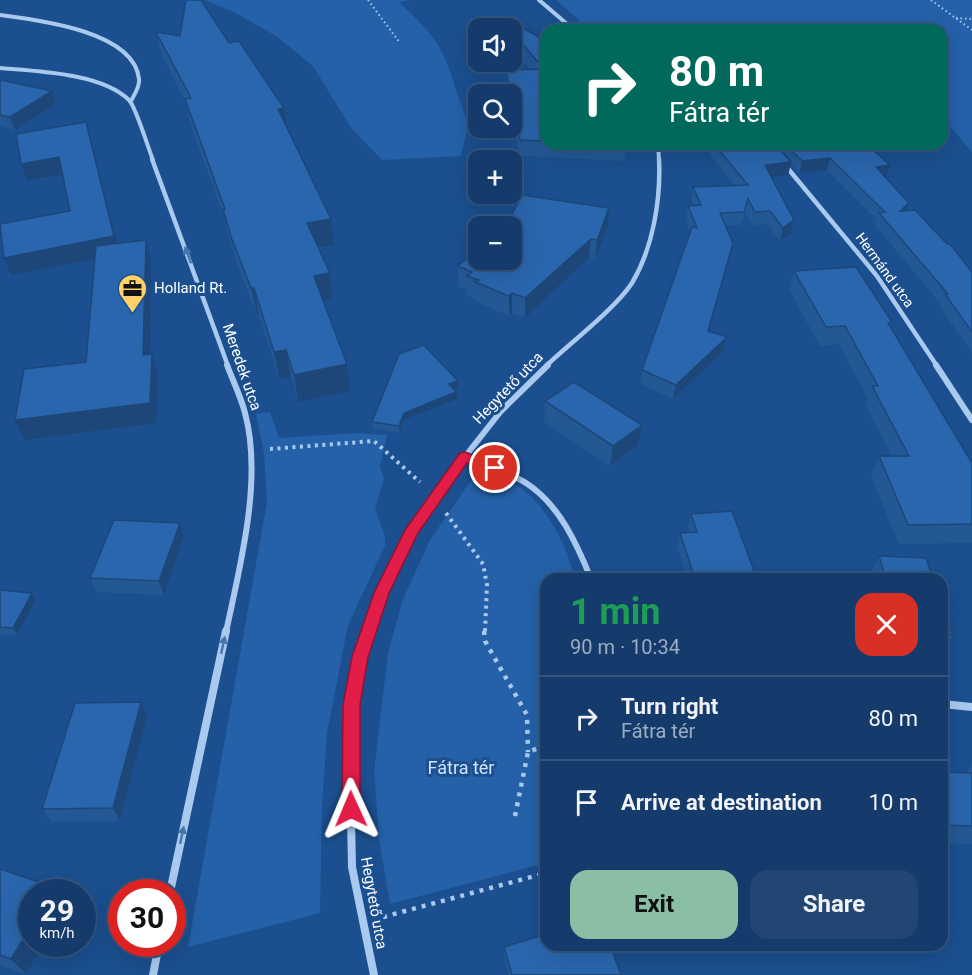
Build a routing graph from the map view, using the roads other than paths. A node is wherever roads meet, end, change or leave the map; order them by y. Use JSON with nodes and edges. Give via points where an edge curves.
{"nodes":[{"id":1,"x":540,"y":0,"type":"edge"},
{"id":2,"x":0,"y":15,"type":"edge"},
{"id":3,"x":567,"y":24,"type":"edge"},
{"id":4,"x":0,"y":68,"type":"edge"},
{"id":5,"x":131,"y":101,"type":"junction"},
{"id":6,"x":658,"y":150,"type":"edge"},
{"id":7,"x":780,"y":159,"type":"edge"},
{"id":8,"x":972,"y":420,"type":"edge"},
{"id":9,"x":465,"y":457,"type":"junction"},
{"id":10,"x":589,"y":573,"type":"edge"},
{"id":11,"x":948,"y":704,"type":"edge"},
{"id":12,"x":972,"y":706,"type":"edge"},
{"id":13,"x":173,"y":879,"type":"edge"},
{"id":14,"x":156,"y":957,"type":"edge"},
{"id":15,"x":153,"y":975,"type":"edge"},
{"id":16,"x":374,"y":975,"type":"edge"}],
"edges":[{"from":1,"to":3,"type":"street"},
{"from":2,"to":5,"type":"street","via":[[71,27],[109,43],[134,63],[138,72],[140,82]]},
{"from":4,"to":5,"type":"street","via":[[97,84],[119,91]]},
{"from":13,"to":5,"type":"street","name":"Meredek utca","one_way":true,"via":[[247,532],[251,450],[245,413]]},
{"from":6,"to":9,"type":"street","name":"Hegytető utca","via":[[657,207],[645,255],[631,284],[501,411]]},
{"from":7,"to":8,"type":"street","name":"Hermánd utca","via":[[877,276]]},
{"from":9,"to":10,"type":"street","via":[[530,485],[550,505],[579,547]]},
{"from":9,"to":16,"type":"street","name":"Hegytető utca","via":[[412,530],[382,593],[360,657],[352,705],[352,867]]},
{"from":11,"to":12,"type":"street"},
{"from":14,"to":15,"type":"street"}]}
